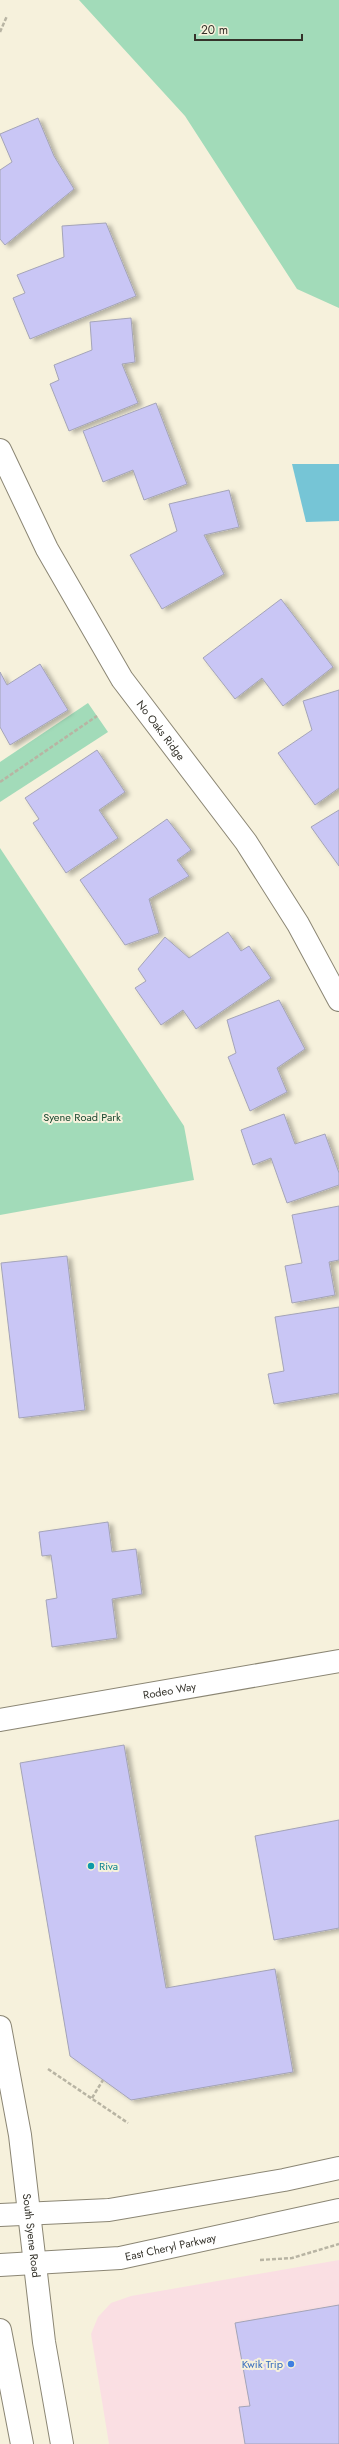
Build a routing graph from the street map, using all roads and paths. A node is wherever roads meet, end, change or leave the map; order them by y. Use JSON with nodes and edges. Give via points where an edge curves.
{"nodes":[{"id":1,"x":7,"y":16,"type":"dead end"},
{"id":2,"x":0,"y":32,"type":"edge"},
{"id":3,"x":0,"y":450,"type":"edge"},
{"id":4,"x":97,"y":716,"type":"dead end"},
{"id":5,"x":0,"y":782,"type":"edge"},
{"id":6,"x":339,"y":1000,"type":"edge"},
{"id":7,"x":339,"y":1661,"type":"edge"},
{"id":8,"x":0,"y":1720,"type":"edge"},
{"id":9,"x":0,"y":2027,"type":"edge"},
{"id":10,"x":48,"y":2069,"type":"dead end"},
{"id":11,"x":103,"y":2080,"type":"dead end"},
{"id":12,"x":92,"y":2098,"type":"junction"},
{"id":13,"x":128,"y":2123,"type":"dead end"},
{"id":14,"x":339,"y":2168,"type":"edge"},
{"id":15,"x":339,"y":2210,"type":"edge"},
{"id":16,"x":30,"y":2213,"type":"junction"},
{"id":17,"x":0,"y":2215,"type":"edge"},
{"id":18,"x":35,"y":2263,"type":"junction"},
{"id":19,"x":0,"y":2265,"type":"edge"},
{"id":20,"x":0,"y":2330,"type":"edge"},
{"id":21,"x":22,"y":2444,"type":"edge"},
{"id":22,"x":62,"y":2444,"type":"edge"}],
"edges":[{"from":1,"to":2,"type":"path"},
{"from":3,"to":6,"type":"street","name":"No Oaks Ridge","via":[[47,549],[122,680],[246,842],[298,924]]},
{"from":4,"to":5,"type":"path"},
{"from":7,"to":8,"type":"street","name":"Rodeo Way"},
{"from":9,"to":16,"type":"street","name":"South Syene Road","via":[[20,2135]]},
{"from":10,"to":12,"type":"path"},
{"from":11,"to":12,"type":"path"},
{"from":12,"to":13,"type":"path"},
{"from":14,"to":16,"type":"street","via":[[109,2210]]},
{"from":15,"to":18,"type":"street","name":"East Cheryl Parkway","via":[[120,2258]]},
{"from":16,"to":17,"type":"street"},
{"from":16,"to":18,"type":"street","name":"South Syene Road"},
{"from":18,"to":19,"type":"street","name":"East Cheryl Parkway"},
{"from":18,"to":22,"type":"street","name":"South Syene Road","via":[[44,2342]]},
{"from":20,"to":21,"type":"street"}]}
